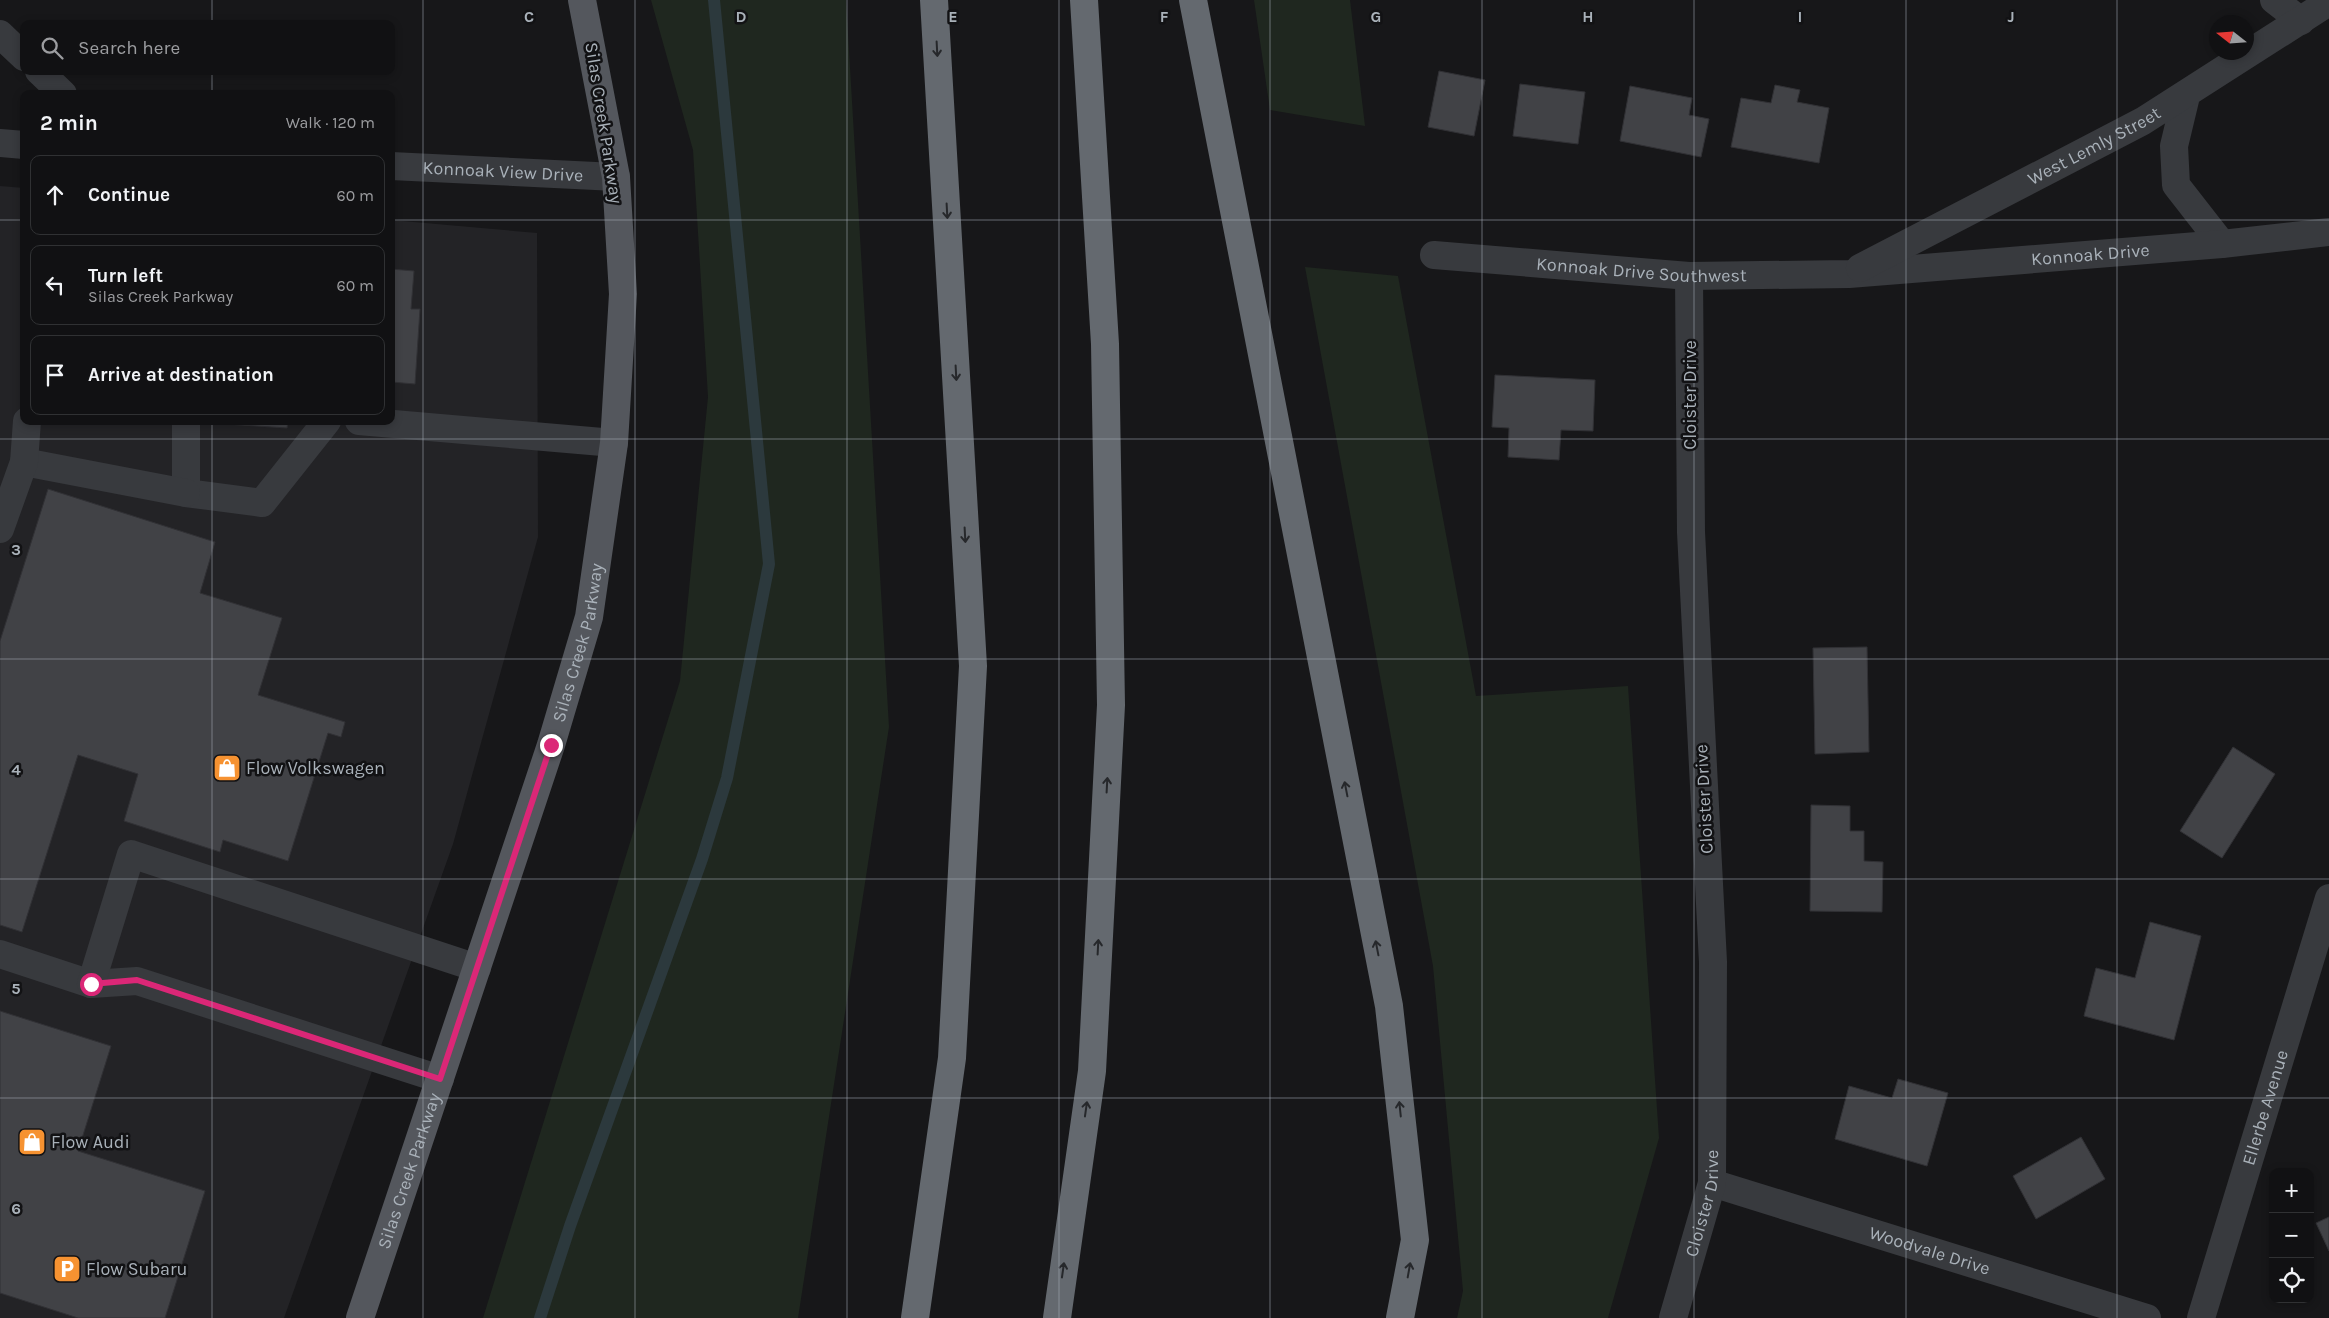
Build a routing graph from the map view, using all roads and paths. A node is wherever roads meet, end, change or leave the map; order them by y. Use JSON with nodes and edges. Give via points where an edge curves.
{"nodes":[{"id":1,"x":582,"y":0,"type":"edge"},
{"id":2,"x":934,"y":0,"type":"edge"},
{"id":3,"x":1084,"y":0,"type":"edge"},
{"id":4,"x":1193,"y":0,"type":"edge"},
{"id":5,"x":2274,"y":0,"type":"edge"},
{"id":6,"x":2329,"y":2,"type":"edge"},
{"id":7,"x":2301,"y":21,"type":"junction"},
{"id":8,"x":0,"y":34,"type":"edge"},
{"id":9,"x":20,"y":53,"type":"edge"},
{"id":10,"x":43,"y":75,"type":"edge"},
{"id":11,"x":59,"y":90,"type":"edge"},
{"id":12,"x":2186,"y":96,"type":"junction"},
{"id":13,"x":0,"y":143,"type":"edge"},
{"id":14,"x":20,"y":145,"type":"edge"},
{"id":15,"x":395,"y":166,"type":"edge"},
{"id":16,"x":616,"y":177,"type":"junction"},
{"id":17,"x":2329,"y":232,"type":"edge"},
{"id":18,"x":2222,"y":244,"type":"junction"},
{"id":19,"x":1434,"y":255,"type":"dead end"},
{"id":20,"x":1849,"y":274,"type":"junction"},
{"id":21,"x":1689,"y":276,"type":"junction"},
{"id":22,"x":395,"y":424,"type":"edge"},
{"id":23,"x":27,"y":425,"type":"edge"},
{"id":24,"x":186,"y":425,"type":"edge"},
{"id":25,"x":324,"y":425,"type":"edge"},
{"id":26,"x":614,"y":443,"type":"junction"},
{"id":27,"x":24,"y":462,"type":"junction"},
{"id":28,"x":186,"y":493,"type":"junction"},
{"id":29,"x":0,"y":529,"type":"edge"},
{"id":30,"x":2329,"y":898,"type":"edge"},
{"id":31,"x":0,"y":954,"type":"edge"},
{"id":32,"x":477,"y":968,"type":"junction"},
{"id":33,"x":91,"y":984,"type":"junction"},
{"id":34,"x":440,"y":1079,"type":"junction"},
{"id":35,"x":1712,"y":1183,"type":"junction"},
{"id":36,"x":360,"y":1318,"type":"edge"},
{"id":37,"x":914,"y":1318,"type":"edge"},
{"id":38,"x":1056,"y":1318,"type":"edge"},
{"id":39,"x":1400,"y":1318,"type":"edge"},
{"id":40,"x":1673,"y":1318,"type":"edge"},
{"id":41,"x":2148,"y":1318,"type":"edge"},
{"id":42,"x":2201,"y":1318,"type":"edge"}],
"edges":[{"from":1,"to":16,"type":"main road","name":"Silas Creek Parkway"},
{"from":2,"to":37,"type":"highway","one_way":true,"via":[[973,666],[952,1058]]},
{"from":38,"to":3,"type":"highway","one_way":true,"via":[[1092,1071],[1111,705],[1104,344]]},
{"from":39,"to":4,"type":"highway","one_way":true,"via":[[1415,1240],[1389,1006]]},
{"from":5,"to":7,"type":"street"},
{"from":6,"to":7,"type":"street","name":"West Lemly Street"},
{"from":7,"to":12,"type":"street","name":"West Lemly Street"},
{"from":8,"to":9,"type":"street"},
{"from":10,"to":11,"type":"street"},
{"from":12,"to":18,"type":"street","via":[[2174,146],[2176,185]]},
{"from":12,"to":20,"type":"street","name":"West Lemly Street"},
{"from":13,"to":14,"type":"street"},
{"from":15,"to":16,"type":"street","name":"Konnoak View Drive"},
{"from":16,"to":26,"type":"main road","name":"Silas Creek Parkway","via":[[624,294]]},
{"from":17,"to":18,"type":"street","name":"Konnoak Drive"},
{"from":18,"to":20,"type":"street","name":"Konnoak Drive"},
{"from":19,"to":21,"type":"street","name":"Konnoak Drive Southwest"},
{"from":20,"to":21,"type":"street","name":"Konnoak Drive Southwest"},
{"from":21,"to":35,"type":"street","name":"Cloister Drive","via":[[1691,532],[1713,962]]},
{"from":22,"to":26,"type":"street"},
{"from":23,"to":27,"type":"street"},
{"from":24,"to":28,"type":"street"},
{"from":25,"to":28,"type":"street","via":[[262,503]]},
{"from":26,"to":32,"type":"main road","name":"Silas Creek Parkway","via":[[589,617],[564,704]]},
{"from":27,"to":28,"type":"street"},
{"from":27,"to":29,"type":"street"},
{"from":30,"to":42,"type":"street","name":"Ellerbe Avenue"},
{"from":31,"to":33,"type":"street"},
{"from":32,"to":33,"type":"street","via":[[131,854]]},
{"from":32,"to":34,"type":"main road","name":"Silas Creek Parkway"},
{"from":33,"to":34,"type":"street","via":[[137,980]]},
{"from":34,"to":36,"type":"main road","name":"Silas Creek Parkway"},
{"from":35,"to":40,"type":"street","name":"Cloister Drive"},
{"from":35,"to":41,"type":"street","name":"Woodvale Drive"}]}
